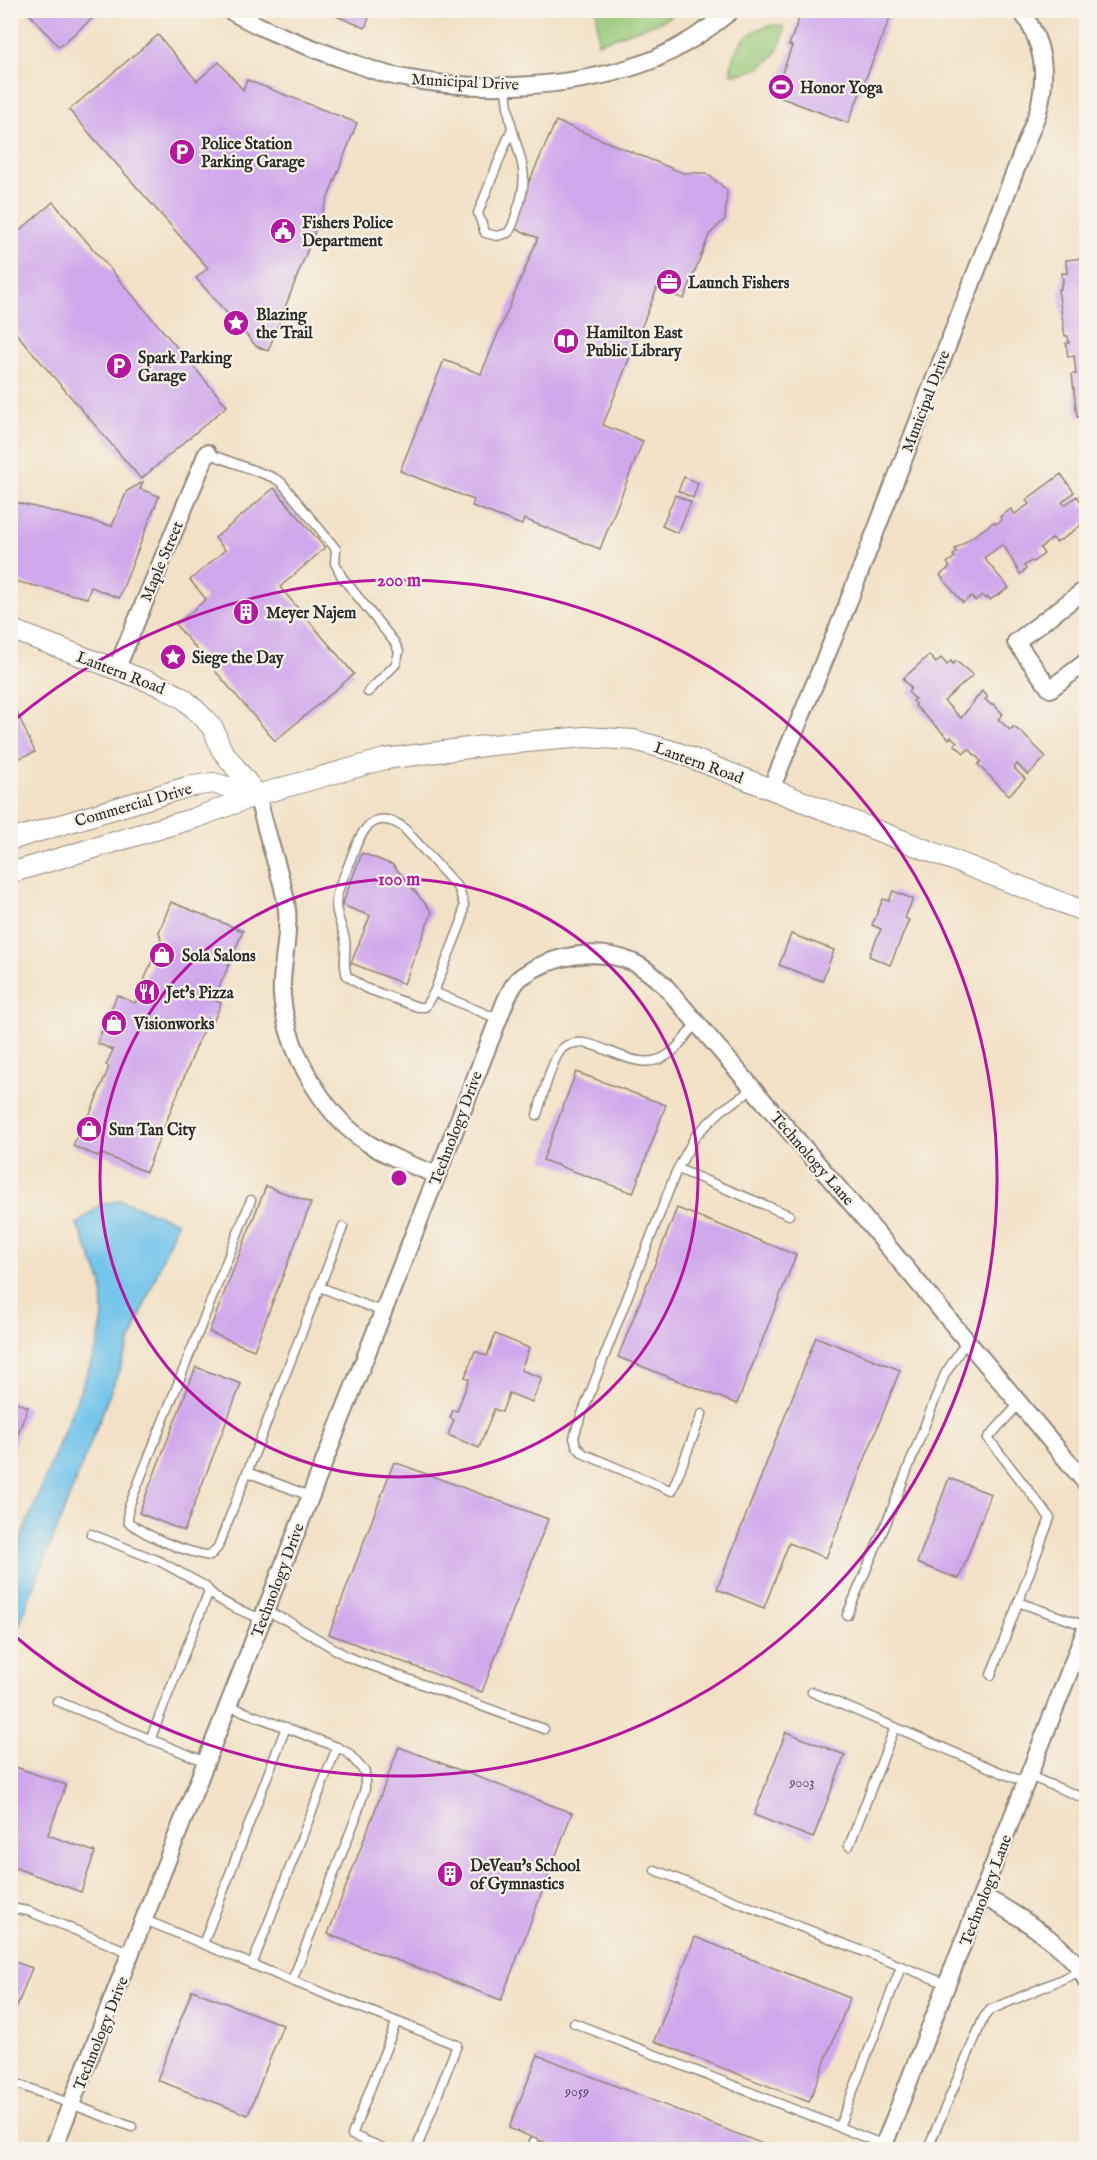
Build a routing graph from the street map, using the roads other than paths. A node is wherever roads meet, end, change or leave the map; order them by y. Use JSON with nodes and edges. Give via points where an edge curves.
{"nodes":[{"id":1,"x":230,"y":10,"type":"edge"},
{"id":2,"x":732,"y":10,"type":"edge"},
{"id":3,"x":1021,"y":10,"type":"edge"},
{"id":4,"x":505,"y":86,"type":"junction"},
{"id":5,"x":512,"y":128,"type":"junction"},
{"id":6,"x":207,"y":453,"type":"joint"},
{"id":7,"x":1086,"y":589,"type":"edge"},
{"id":8,"x":10,"y":629,"type":"edge"},
{"id":9,"x":1086,"y":662,"type":"edge"},
{"id":10,"x":116,"y":670,"type":"junction"},
{"id":11,"x":368,"y":692,"type":"dead end"},
{"id":12,"x":771,"y":789,"type":"junction"},
{"id":13,"x":257,"y":795,"type":"junction"},
{"id":14,"x":195,"y":818,"type":"joint"},
{"id":15,"x":10,"y":840,"type":"edge"},
{"id":16,"x":10,"y":873,"type":"edge"},
{"id":17,"x":1086,"y":912,"type":"edge"},
{"id":18,"x":434,"y":992,"type":"junction"},
{"id":19,"x":500,"y":1015,"type":"junction"},
{"id":20,"x":696,"y":1023,"type":"junction"},
{"id":21,"x":753,"y":1089,"type":"junction"},
{"id":22,"x":537,"y":1115,"type":"dead end"},
{"id":23,"x":678,"y":1169,"type":"junction"},
{"id":24,"x":437,"y":1175,"type":"junction"},
{"id":25,"x":250,"y":1200,"type":"dead end"},
{"id":26,"x":789,"y":1215,"type":"dead end"},
{"id":27,"x":343,"y":1227,"type":"dead end"},
{"id":28,"x":320,"y":1287,"type":"junction"},
{"id":29,"x":383,"y":1312,"type":"junction"},
{"id":30,"x":967,"y":1340,"type":"junction"},
{"id":31,"x":1020,"y":1403,"type":"junction"},
{"id":32,"x":702,"y":1414,"type":"dead end"},
{"id":33,"x":247,"y":1472,"type":"junction"},
{"id":34,"x":1086,"y":1483,"type":"edge"},
{"id":35,"x":310,"y":1496,"type":"junction"},
{"id":36,"x":91,"y":1534,"type":"dead end"},
{"id":37,"x":209,"y":1591,"type":"junction"},
{"id":38,"x":1018,"y":1602,"type":"junction"},
{"id":39,"x":263,"y":1615,"type":"junction"},
{"id":40,"x":847,"y":1615,"type":"dead end"},
{"id":41,"x":1086,"y":1628,"type":"edge"},
{"id":42,"x":991,"y":1675,"type":"dead end"},
{"id":43,"x":812,"y":1692,"type":"dead end"},
{"id":44,"x":57,"y":1701,"type":"dead end"},
{"id":45,"x":229,"y":1706,"type":"junction"},
{"id":46,"x":286,"y":1727,"type":"junction"},
{"id":47,"x":895,"y":1727,"type":"junction"},
{"id":48,"x":544,"y":1729,"type":"dead end"},
{"id":49,"x":150,"y":1740,"type":"junction"},
{"id":50,"x":337,"y":1747,"type":"junction"},
{"id":51,"x":206,"y":1762,"type":"junction"},
{"id":52,"x":1028,"y":1779,"type":"junction"},
{"id":53,"x":1086,"y":1796,"type":"edge"},
{"id":54,"x":849,"y":1846,"type":"dead end"},
{"id":55,"x":655,"y":1870,"type":"dead end"},
{"id":56,"x":982,"y":1896,"type":"junction"},
{"id":57,"x":10,"y":1908,"type":"edge"},
{"id":58,"x":145,"y":1920,"type":"junction"},
{"id":59,"x":203,"y":1944,"type":"junction"},
{"id":60,"x":132,"y":1953,"type":"junction"},
{"id":61,"x":252,"y":1965,"type":"junction"},
{"id":62,"x":901,"y":1967,"type":"junction"},
{"id":63,"x":1084,"y":1975,"type":"edge"},
{"id":64,"x":292,"y":1981,"type":"junction"},
{"id":65,"x":947,"y":1984,"type":"junction"},
{"id":66,"x":396,"y":2023,"type":"junction"},
{"id":67,"x":574,"y":2023,"type":"dead end"},
{"id":68,"x":10,"y":2081,"type":"edge"},
{"id":69,"x":72,"y":2103,"type":"junction"},
{"id":70,"x":132,"y":2127,"type":"dead end"},
{"id":71,"x":839,"y":2127,"type":"junction"},
{"id":72,"x":883,"y":2147,"type":"edge"},
{"id":73,"x":53,"y":2150,"type":"edge"},
{"id":74,"x":388,"y":2150,"type":"edge"},
{"id":75,"x":416,"y":2150,"type":"edge"},
{"id":76,"x":927,"y":2150,"type":"edge"}],
"edges":[{"from":1,"to":4,"type":"street","name":"Municipal Drive","via":[[287,39],[397,77]]},
{"from":2,"to":4,"type":"street","name":"Municipal Drive","via":[[692,39],[633,66],[558,82]]},
{"from":3,"to":12,"type":"street","name":"Municipal Drive","via":[[1043,66],[1044,89],[1038,112]]},
{"from":4,"to":5,"type":"lane"},
{"from":5,"to":5,"type":"lane","via":[[525,180],[511,229],[492,236],[485,234],[478,213]]},
{"from":6,"to":10,"type":"street","name":"Maple Street"},
{"from":6,"to":11,"type":"lane","via":[[281,482],[336,549],[335,563],[342,577],[399,652],[396,664]]},
{"from":7,"to":9,"type":"street","via":[[1016,642],[1050,689]]},
{"from":8,"to":10,"type":"street","name":"Lantern Road"},
{"from":10,"to":13,"type":"street","name":"Lantern Road","via":[[163,687],[197,710]]},
{"from":12,"to":13,"type":"street","name":"Lantern Road","via":[[666,748],[634,740],[585,737],[385,759]]},
{"from":12,"to":17,"type":"street","name":"Lantern Road"},
{"from":13,"to":14,"type":"street","name":"Lantern Road"},
{"from":13,"to":15,"type":"street","name":"Commercial Drive","via":[[213,783],[187,787]]},
{"from":13,"to":24,"type":"street","via":[[287,910],[282,998],[302,1063],[334,1114],[356,1135],[386,1154]]},
{"from":14,"to":16,"type":"street","name":"Commercial Drive"},
{"from":18,"to":18,"type":"lane","via":[[462,921],[464,905],[459,889],[403,827],[393,820],[380,819],[360,834],[337,894],[346,976],[365,988],[418,1007],[425,1007]]},
{"from":18,"to":19,"type":"lane"},
{"from":19,"to":20,"type":"street","name":"Technology Lane","via":[[519,978],[562,958],[599,955],[641,966],[665,986]]},
{"from":19,"to":24,"type":"street","name":"Technology Drive"},
{"from":20,"to":21,"type":"street","name":"Technology Lane"},
{"from":20,"to":22,"type":"lane","via":[[673,1052],[656,1061],[637,1062],[577,1043],[564,1047],[556,1057]]},
{"from":21,"to":23,"type":"lane","via":[[696,1135]]},
{"from":21,"to":30,"type":"street","name":"Technology Lane"},
{"from":23,"to":26,"type":"lane"},
{"from":23,"to":32,"type":"lane","via":[[574,1438],[585,1454],[672,1491]]},
{"from":24,"to":29,"type":"street","name":"Technology Drive"},
{"from":25,"to":33,"type":"lane","via":[[128,1509],[128,1522],[139,1530],[210,1556],[218,1547]]},
{"from":27,"to":28,"type":"lane"},
{"from":28,"to":29,"type":"lane"},
{"from":28,"to":33,"type":"lane"},
{"from":29,"to":35,"type":"street","name":"Technology Drive"},
{"from":30,"to":31,"type":"street","name":"Technology Lane"},
{"from":30,"to":40,"type":"lane","via":[[945,1374]]},
{"from":31,"to":34,"type":"street","name":"Technology Lane"},
{"from":31,"to":38,"type":"lane","via":[[988,1438],[1050,1518]]},
{"from":33,"to":35,"type":"lane"},
{"from":35,"to":39,"type":"street","name":"Technology Drive"},
{"from":36,"to":37,"type":"lane","via":[[159,1561]]},
{"from":37,"to":39,"type":"lane","via":[[240,1611]]},
{"from":37,"to":49,"type":"lane"},
{"from":38,"to":41,"type":"lane"},
{"from":38,"to":42,"type":"lane"},
{"from":39,"to":45,"type":"street","name":"Technology Drive"},
{"from":39,"to":48,"type":"lane","via":[[286,1620],[348,1658]]},
{"from":41,"to":52,"type":"street","name":"Technology Lane"},
{"from":43,"to":47,"type":"lane"},
{"from":44,"to":49,"type":"lane"},
{"from":45,"to":46,"type":"lane"},
{"from":45,"to":51,"type":"street","name":"Technology Drive"},
{"from":46,"to":50,"type":"lane"},
{"from":46,"to":59,"type":"lane"},
{"from":47,"to":52,"type":"lane"},
{"from":47,"to":54,"type":"lane"},
{"from":49,"to":51,"type":"lane"},
{"from":50,"to":61,"type":"lane"},
{"from":50,"to":64,"type":"lane","via":[[365,1772],[365,1789]]},
{"from":51,"to":58,"type":"street","name":"Technology Drive"},
{"from":52,"to":53,"type":"lane"},
{"from":52,"to":56,"type":"street","name":"Technology Lane"},
{"from":55,"to":62,"type":"lane"},
{"from":56,"to":63,"type":"street","via":[[1023,1919],[1073,1960]]},
{"from":56,"to":65,"type":"street","name":"Technology Lane"},
{"from":57,"to":60,"type":"lane","via":[[28,1911]]},
{"from":58,"to":59,"type":"lane"},
{"from":58,"to":60,"type":"street","name":"Technology Drive"},
{"from":59,"to":61,"type":"lane"},
{"from":60,"to":69,"type":"street","name":"Technology Drive"},
{"from":61,"to":64,"type":"lane"},
{"from":62,"to":65,"type":"lane"},
{"from":62,"to":71,"type":"lane"},
{"from":63,"to":76,"type":"lane","via":[[990,2010]]},
{"from":64,"to":66,"type":"lane"},
{"from":65,"to":72,"type":"street","name":"Technology Lane"},
{"from":66,"to":74,"type":"lane","via":[[352,2135]]},
{"from":66,"to":75,"type":"lane","via":[[457,2045]]},
{"from":67,"to":71,"type":"lane"},
{"from":68,"to":69,"type":"lane"},
{"from":69,"to":70,"type":"lane"},
{"from":69,"to":73,"type":"street","name":"Technology Drive"},
{"from":71,"to":72,"type":"lane"}]}
